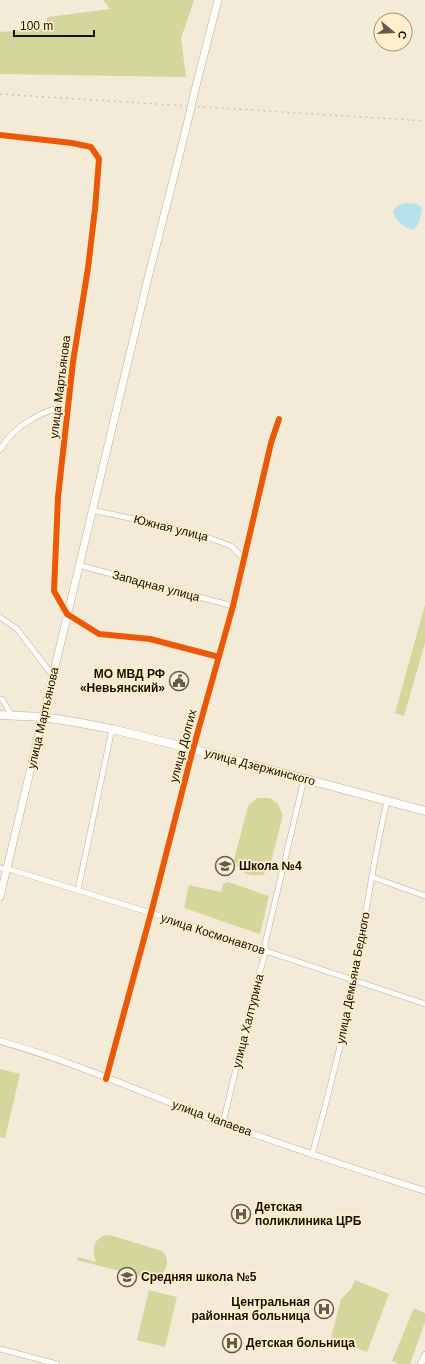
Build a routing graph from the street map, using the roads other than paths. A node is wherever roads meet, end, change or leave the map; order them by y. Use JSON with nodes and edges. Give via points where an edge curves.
{"nodes":[{"id":1,"x":218,"y":1,"type":"edge"},
{"id":2,"x":0,"y":135,"type":"edge"},
{"id":3,"x":68,"y":405,"type":"junction"},
{"id":4,"x":278,"y":419,"type":"dead end"},
{"id":5,"x":0,"y":450,"type":"edge"},
{"id":6,"x":92,"y":510,"type":"junction"},
{"id":7,"x":244,"y":559,"type":"junction"},
{"id":8,"x":78,"y":565,"type":"junction"},
{"id":9,"x":233,"y":606,"type":"junction"},
{"id":10,"x":67,"y":614,"type":"junction"},
{"id":11,"x":0,"y":617,"type":"edge"},
{"id":12,"x":219,"y":657,"type":"junction"},
{"id":13,"x":53,"y":676,"type":"junction"},
{"id":14,"x":2,"y":699,"type":"dead end"},
{"id":15,"x":0,"y":715,"type":"edge"},
{"id":16,"x":12,"y":716,"type":"junction"},
{"id":17,"x":43,"y":717,"type":"junction"},
{"id":18,"x":112,"y":729,"type":"junction"},
{"id":19,"x":193,"y":749,"type":"junction"},
{"id":20,"x":304,"y":779,"type":"junction"},
{"id":21,"x":387,"y":801,"type":"junction"},
{"id":22,"x":425,"y":811,"type":"edge"},
{"id":23,"x":3,"y":868,"type":"edge"},
{"id":24,"x":372,"y":877,"type":"junction"},
{"id":25,"x":78,"y":890,"type":"junction"},
{"id":26,"x":425,"y":896,"type":"edge"},
{"id":27,"x":0,"y":897,"type":"edge"},
{"id":28,"x":151,"y":913,"type":"junction"},
{"id":29,"x":266,"y":951,"type":"junction"},
{"id":30,"x":354,"y":980,"type":"junction"},
{"id":31,"x":425,"y":1004,"type":"edge"},
{"id":32,"x":0,"y":1041,"type":"edge"},
{"id":33,"x":106,"y":1079,"type":"junction"},
{"id":34,"x":223,"y":1123,"type":"junction"},
{"id":35,"x":312,"y":1155,"type":"junction"},
{"id":36,"x":425,"y":1191,"type":"edge"},
{"id":37,"x":0,"y":1349,"type":"edge"},
{"id":38,"x":425,"y":1355,"type":"edge"},
{"id":39,"x":57,"y":1364,"type":"edge"},
{"id":40,"x":421,"y":1364,"type":"edge"}],
"edges":[{"from":1,"to":6,"type":"main road","bridge":true},
{"from":2,"to":3,"type":"street","name":"улица Мартьянова","via":[[72,142],[91,147],[99,160],[88,268]]},
{"from":3,"to":5,"type":"street","via":[[54,408],[18,428]]},
{"from":3,"to":10,"type":"street","name":"улица Мартьянова","via":[[58,497],[54,591]]},
{"from":4,"to":7,"type":"street","name":"улица Долгих"},
{"from":6,"to":7,"type":"street","name":"Южная улица","via":[[207,537],[231,546]]},
{"from":6,"to":8,"type":"main road"},
{"from":7,"to":9,"type":"street","name":"улица Долгих"},
{"from":8,"to":9,"type":"street","name":"Западная улица"},
{"from":8,"to":10,"type":"main road"},
{"from":9,"to":12,"type":"street","name":"улица Долгих"},
{"from":10,"to":12,"type":"street","via":[[100,634],[150,639]]},
{"from":10,"to":13,"type":"main road","name":"улица Мартьянова"},
{"from":11,"to":13,"type":"street","via":[[17,629]]},
{"from":12,"to":19,"type":"street","name":"улица Долгих"},
{"from":13,"to":17,"type":"main road","name":"улица Мартьянова"},
{"from":14,"to":16,"type":"street"},
{"from":15,"to":16,"type":"main road","name":"улица Дзержинского"},
{"from":16,"to":17,"type":"main road","name":"улица Дзержинского"},
{"from":17,"to":18,"type":"main road","name":"улица Дзержинского"},
{"from":17,"to":23,"type":"main road","name":"улица Мартьянова"},
{"from":18,"to":19,"type":"main road","name":"улица Дзержинского"},
{"from":18,"to":25,"type":"street"},
{"from":19,"to":20,"type":"main road","name":"улица Дзержинского"},
{"from":19,"to":28,"type":"street","name":"улица Долгих"},
{"from":20,"to":21,"type":"main road","name":"улица Дзержинского"},
{"from":20,"to":29,"type":"street","name":"улица Халтурина","via":[[265,944]]},
{"from":21,"to":22,"type":"main road","name":"улица Дзержинского"},
{"from":21,"to":24,"type":"street","name":"улица Демьяна Бедного"},
{"from":23,"to":25,"type":"street","name":"улица Космонавтов"},
{"from":23,"to":27,"type":"main road","name":"улица Мартьянова"},
{"from":24,"to":26,"type":"street"},
{"from":24,"to":30,"type":"street","name":"улица Демьяна Бедного"},
{"from":25,"to":28,"type":"street","name":"улица Космонавтов"},
{"from":28,"to":29,"type":"street","name":"улица Космонавтов"},
{"from":28,"to":33,"type":"street","name":"улица Долгих"},
{"from":29,"to":30,"type":"street","name":"улица Космонавтов"},
{"from":29,"to":34,"type":"street","name":"улица Халтурина"},
{"from":30,"to":31,"type":"street","name":"улица Космонавтов"},
{"from":30,"to":35,"type":"street","name":"улица Демьяна Бедного","via":[[335,1070]]},
{"from":32,"to":33,"type":"street","name":"улица Чапаева"},
{"from":33,"to":34,"type":"street","name":"улица Чапаева"},
{"from":34,"to":35,"type":"street","name":"улица Чапаева"},
{"from":35,"to":36,"type":"street","name":"улица Чапаева"},
{"from":37,"to":39,"type":"street"},
{"from":38,"to":40,"type":"street"}]}
